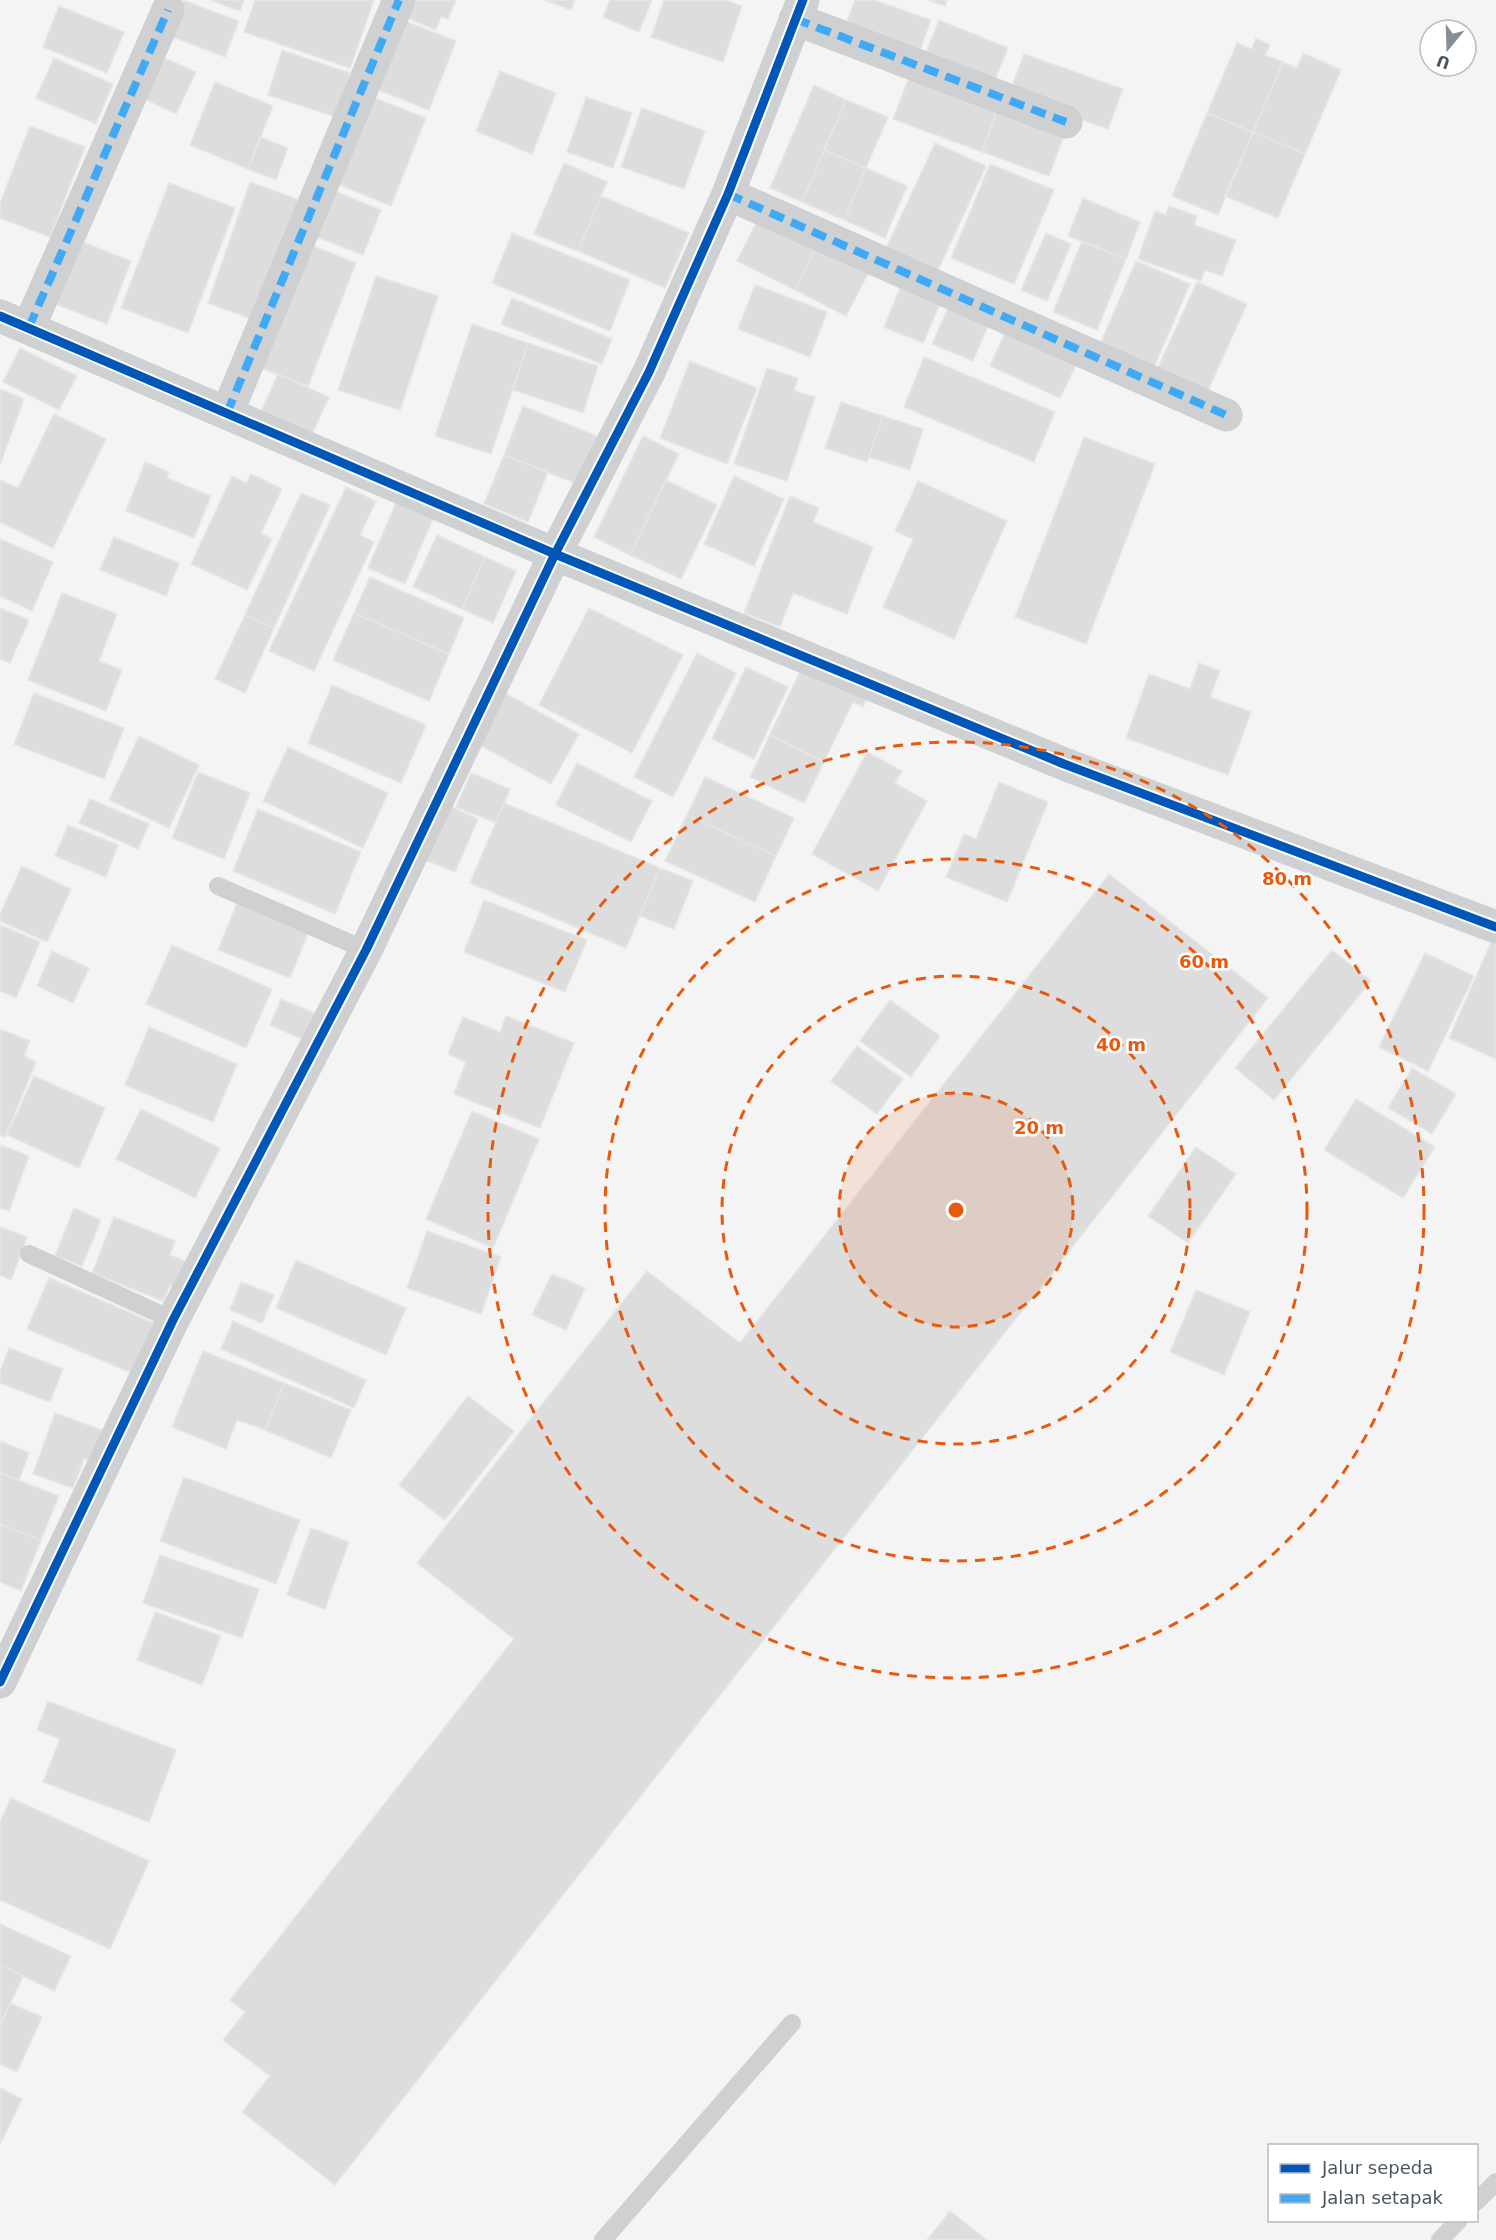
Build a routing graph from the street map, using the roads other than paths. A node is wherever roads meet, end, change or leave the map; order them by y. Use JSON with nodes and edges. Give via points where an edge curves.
{"nodes":[{"id":1,"x":399,"y":0,"type":"edge"},
{"id":2,"x":799,"y":9,"type":"edge"},
{"id":3,"x":168,"y":10,"type":"dead end"},
{"id":4,"x":1066,"y":122,"type":"dead end"},
{"id":5,"x":728,"y":194,"type":"junction"},
{"id":6,"x":14,"y":322,"type":"edge"},
{"id":7,"x":227,"y":413,"type":"junction"},
{"id":8,"x":1226,"y":415,"type":"dead end"},
{"id":9,"x":555,"y":554,"type":"junction"},
{"id":10,"x":218,"y":886,"type":"dead end"},
{"id":11,"x":1496,"y":927,"type":"edge"},
{"id":12,"x":366,"y":950,"type":"junction"},
{"id":13,"x":29,"y":1254,"type":"dead end"},
{"id":14,"x":173,"y":1320,"type":"junction"},
{"id":15,"x":0,"y":1682,"type":"edge"},
{"id":16,"x":792,"y":2023,"type":"dead end"},
{"id":17,"x":1496,"y":2182,"type":"edge"},
{"id":18,"x":1478,"y":2200,"type":"edge"},
{"id":19,"x":1457,"y":2222,"type":"edge"},
{"id":20,"x":603,"y":2240,"type":"edge"},
{"id":21,"x":1440,"y":2240,"type":"edge"}],
"edges":[{"from":1,"to":7,"type":"street"},
{"from":2,"to":4,"type":"street"},
{"from":2,"to":5,"type":"street"},
{"from":3,"to":6,"type":"street"},
{"from":5,"to":8,"type":"street"},
{"from":5,"to":9,"type":"street","via":[[649,372]]},
{"from":6,"to":7,"type":"street"},
{"from":7,"to":9,"type":"street"},
{"from":9,"to":11,"type":"street","via":[[1064,764]]},
{"from":9,"to":12,"type":"street"},
{"from":10,"to":12,"type":"lane"},
{"from":12,"to":14,"type":"street"},
{"from":13,"to":14,"type":"lane"},
{"from":14,"to":15,"type":"street"},
{"from":16,"to":20,"type":"lane"},
{"from":17,"to":18,"type":"lane"},
{"from":19,"to":21,"type":"lane"}]}
